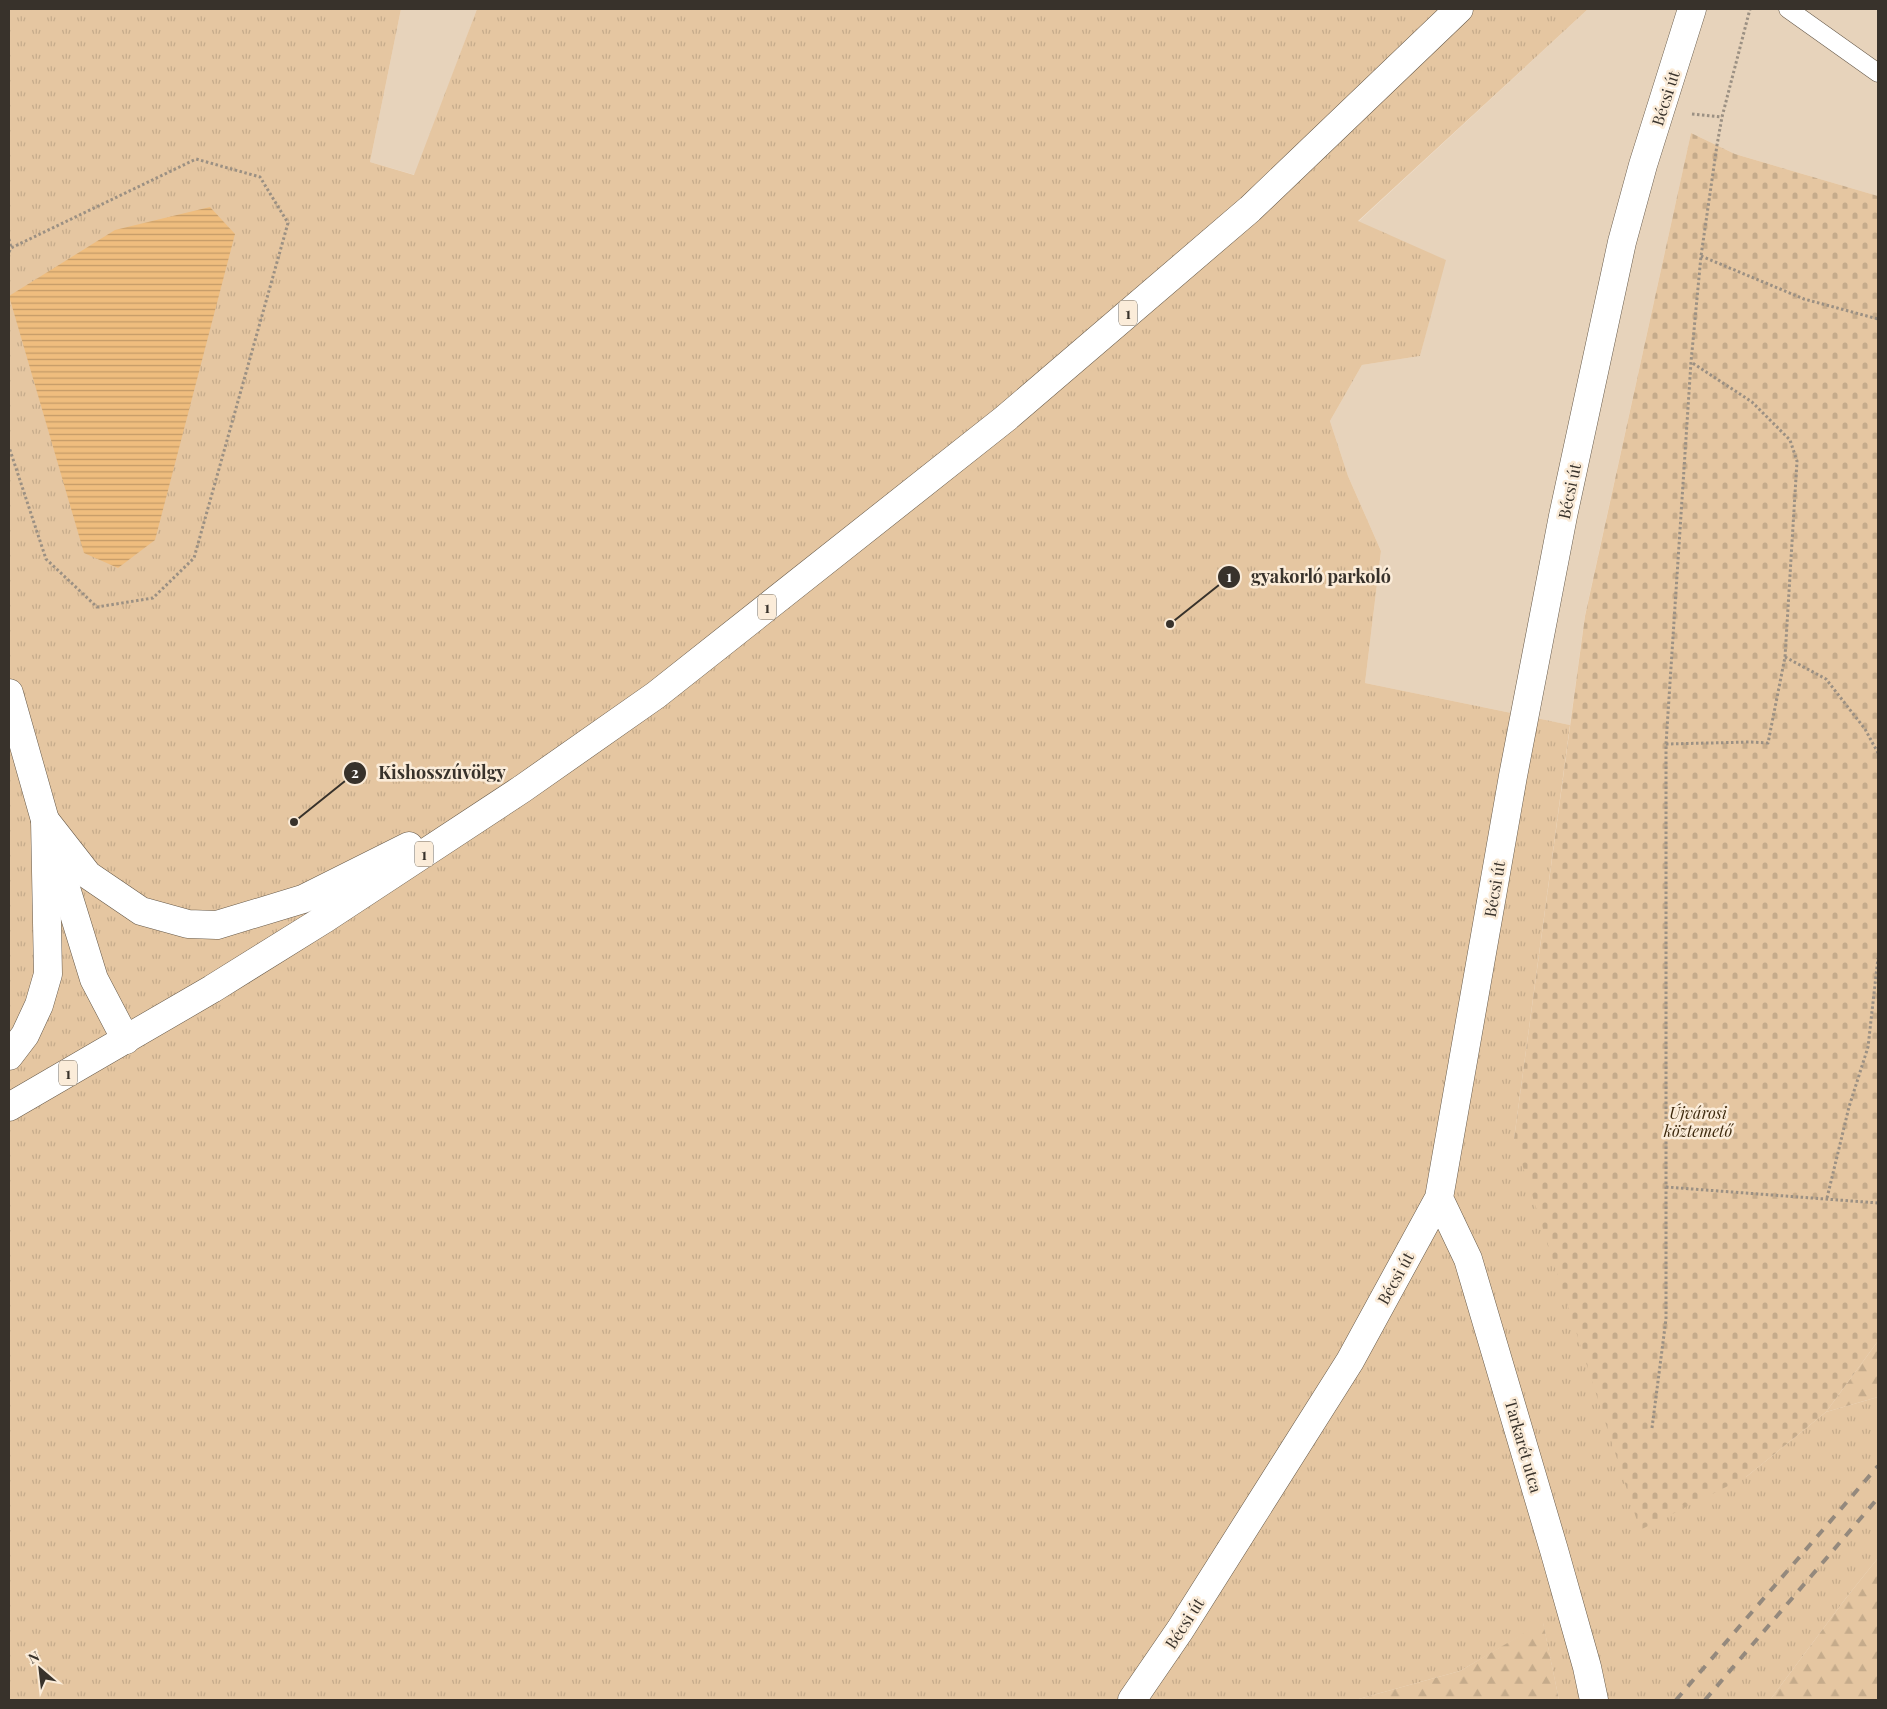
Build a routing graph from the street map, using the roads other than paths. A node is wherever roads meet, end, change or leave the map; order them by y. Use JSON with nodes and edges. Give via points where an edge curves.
{"nodes":[{"id":1,"x":1459,"y":9,"type":"edge"},
{"id":2,"x":1692,"y":9,"type":"edge"},
{"id":3,"x":1788,"y":9,"type":"edge"},
{"id":4,"x":1878,"y":73,"type":"edge"},
{"id":5,"x":9,"y":693,"type":"edge"},
{"id":6,"x":522,"y":789,"type":"junction"},
{"id":7,"x":45,"y":820,"type":"junction"},
{"id":8,"x":126,"y":1040,"type":"junction"},
{"id":9,"x":9,"y":1056,"type":"edge"},
{"id":10,"x":9,"y":1107,"type":"edge"},
{"id":11,"x":1439,"y":1198,"type":"junction"},
{"id":12,"x":1132,"y":1700,"type":"edge"},
{"id":13,"x":1594,"y":1700,"type":"edge"}],
"edges":[{"from":1,"to":6,"type":"street","number":"1","via":[[1250,209],[1006,418],[656,695]]},
{"from":2,"to":11,"type":"street","name":"Bécsi út","via":[[1622,242],[1569,488],[1513,776]]},
{"from":3,"to":4,"type":"lane"},
{"from":5,"to":7,"type":"street"},
{"from":6,"to":7,"type":"street","via":[[303,899],[217,925],[188,924],[141,911],[88,875]]},
{"from":6,"to":8,"type":"street","number":"1","via":[[326,918]]},
{"from":7,"to":8,"type":"street","via":[[94,979]]},
{"from":7,"to":9,"type":"street","via":[[48,974],[39,1006],[25,1035]]},
{"from":8,"to":10,"type":"street","number":"1"},
{"from":11,"to":12,"type":"street","name":"Bécsi út","via":[[1350,1361],[1180,1630]]},
{"from":11,"to":13,"type":"street","name":"Tarkarét utca","via":[[1468,1258],[1572,1613]]}]}
